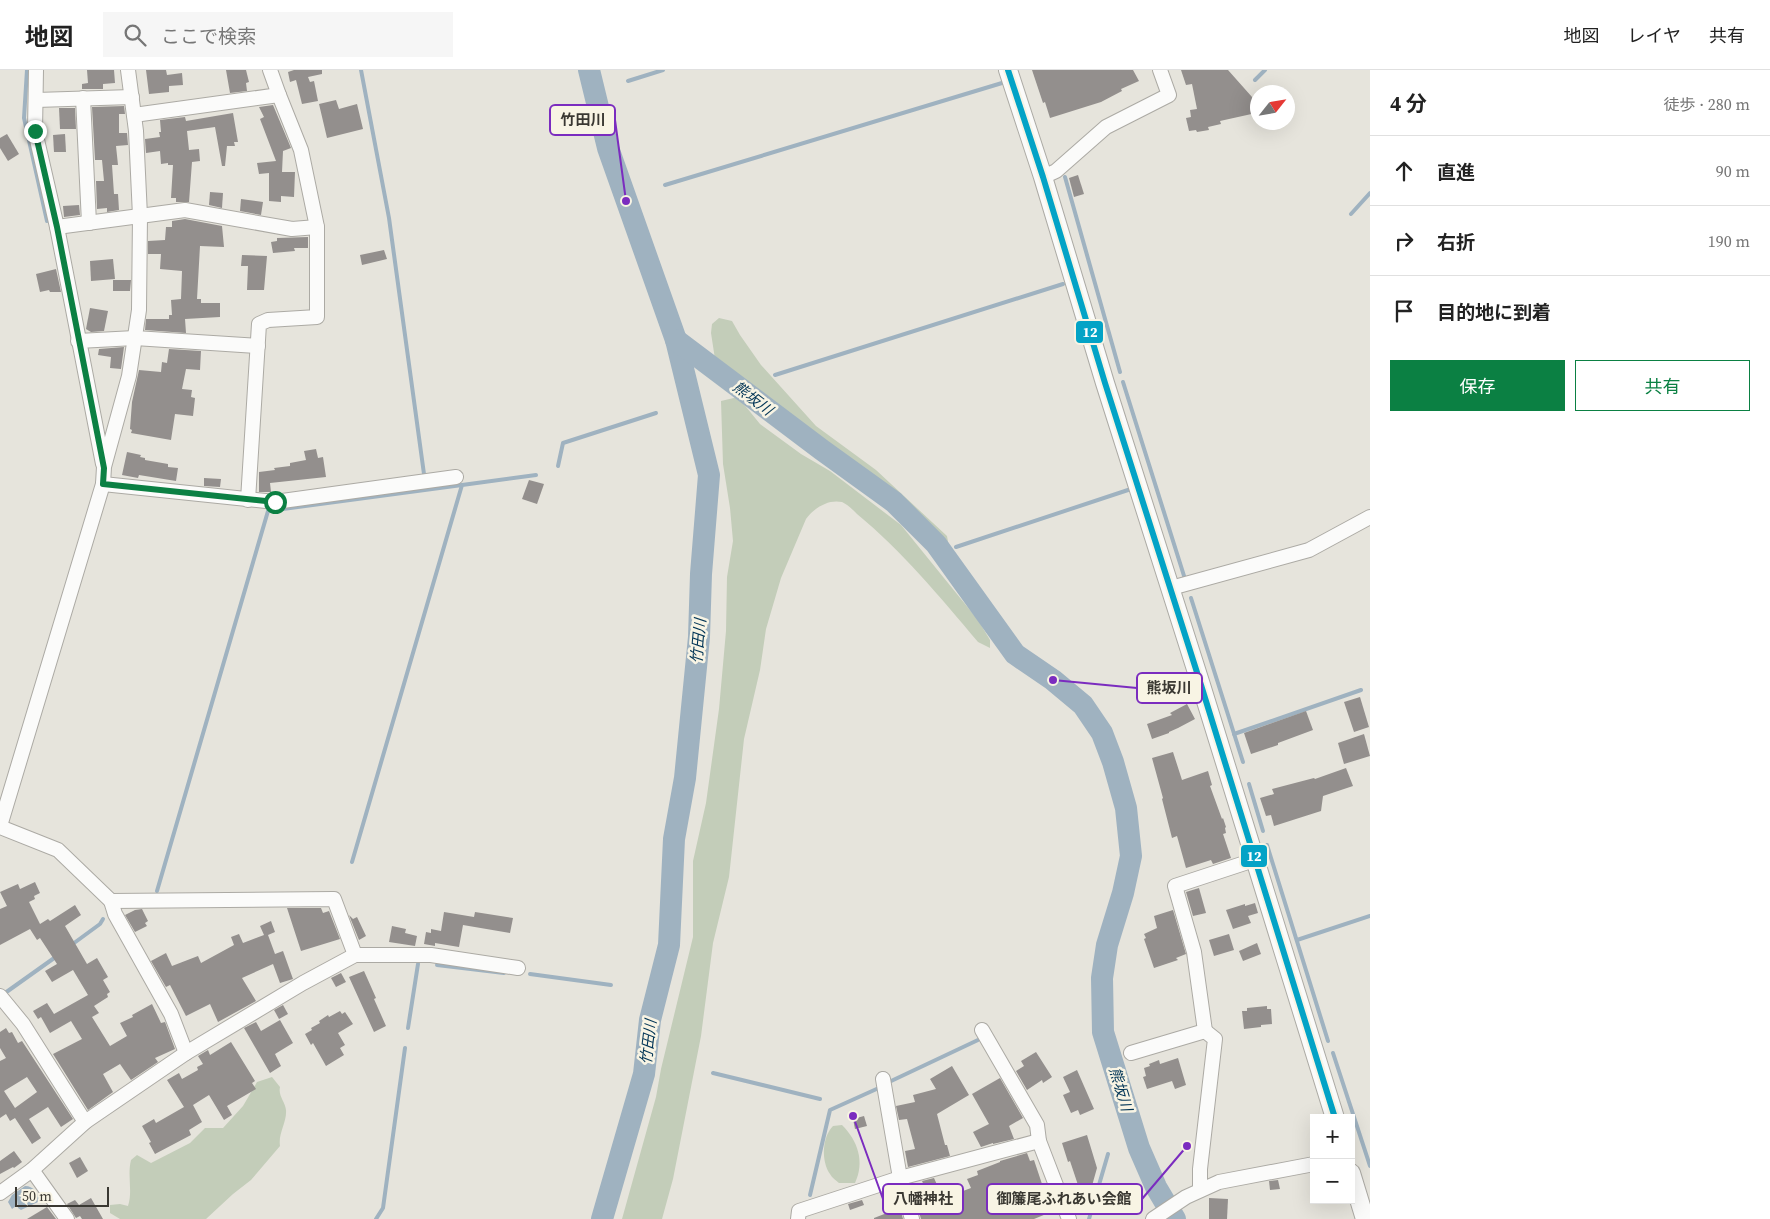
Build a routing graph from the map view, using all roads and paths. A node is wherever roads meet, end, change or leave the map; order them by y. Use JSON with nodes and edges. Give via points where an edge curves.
{"nodes":[{"id":1,"x":36,"y":70,"type":"edge"},
{"id":2,"x":128,"y":70,"type":"edge"},
{"id":3,"x":270,"y":70,"type":"edge"},
{"id":4,"x":1008,"y":70,"type":"edge"},
{"id":5,"x":1160,"y":70,"type":"edge"},
{"id":6,"x":279,"y":95,"type":"junction"},
{"id":7,"x":132,"y":96,"type":"junction"},
{"id":8,"x":83,"y":98,"type":"junction"},
{"id":9,"x":36,"y":100,"type":"junction"},
{"id":10,"x":134,"y":116,"type":"junction"},
{"id":11,"x":1044,"y":177,"type":"junction"},
{"id":12,"x":140,"y":216,"type":"junction"},
{"id":13,"x":89,"y":223,"type":"junction"},
{"id":14,"x":57,"y":227,"type":"junction"},
{"id":15,"x":317,"y":227,"type":"junction"},
{"id":16,"x":135,"y":338,"type":"junction"},
{"id":17,"x":78,"y":341,"type":"junction"},
{"id":18,"x":258,"y":346,"type":"junction"},
{"id":19,"x":104,"y":468,"type":"junction"},
{"id":20,"x":456,"y":477,"type":"dead end"},
{"id":21,"x":103,"y":484,"type":"junction"},
{"id":22,"x":248,"y":500,"type":"junction"},
{"id":23,"x":1370,"y":517,"type":"edge"},
{"id":24,"x":1171,"y":588,"type":"junction"},
{"id":25,"x":0,"y":827,"type":"edge"},
{"id":26,"x":1254,"y":860,"type":"junction"},
{"id":27,"x":110,"y":901,"type":"junction"},
{"id":28,"x":355,"y":954,"type":"junction"},
{"id":29,"x":518,"y":968,"type":"dead end"},
{"id":30,"x":0,"y":996,"type":"edge"},
{"id":31,"x":982,"y":1030,"type":"dead end"},
{"id":32,"x":1205,"y":1031,"type":"junction"},
{"id":33,"x":186,"y":1053,"type":"junction"},
{"id":34,"x":1131,"y":1053,"type":"dead end"},
{"id":35,"x":883,"y":1079,"type":"dead end"},
{"id":36,"x":1334,"y":1114,"type":"edge"},
{"id":37,"x":85,"y":1122,"type":"junction"},
{"id":38,"x":1039,"y":1142,"type":"junction"},
{"id":39,"x":1310,"y":1165,"type":"edge"},
{"id":40,"x":32,"y":1170,"type":"junction"},
{"id":41,"x":900,"y":1178,"type":"junction"},
{"id":42,"x":1355,"y":1187,"type":"edge"},
{"id":43,"x":1200,"y":1190,"type":"junction"},
{"id":44,"x":0,"y":1193,"type":"edge"},
{"id":45,"x":1065,"y":1217,"type":"edge"},
{"id":46,"x":1364,"y":1218,"type":"edge"},
{"id":47,"x":67,"y":1219,"type":"edge"},
{"id":48,"x":798,"y":1219,"type":"edge"},
{"id":49,"x":912,"y":1219,"type":"edge"},
{"id":50,"x":1153,"y":1219,"type":"edge"}],
"edges":[{"from":1,"to":9,"type":"street"},
{"from":2,"to":7,"type":"street"},
{"from":3,"to":6,"type":"street"},
{"from":4,"to":11,"type":"main road"},
{"from":5,"to":11,"type":"street","via":[[1169,95],[1106,128],[1056,171]]},
{"from":6,"to":10,"type":"street"},
{"from":6,"to":15,"type":"street","via":[[301,150]]},
{"from":7,"to":8,"type":"street"},
{"from":7,"to":10,"type":"street"},
{"from":8,"to":9,"type":"street"},
{"from":8,"to":13,"type":"street"},
{"from":9,"to":14,"type":"street","via":[[35,131]]},
{"from":10,"to":12,"type":"street"},
{"from":11,"to":24,"type":"main road","via":[[1105,383]]},
{"from":12,"to":13,"type":"street"},
{"from":12,"to":15,"type":"street","via":[[185,210],[292,229]]},
{"from":12,"to":16,"type":"street","via":[[139,310]]},
{"from":13,"to":14,"type":"street"},
{"from":14,"to":17,"type":"street"},
{"from":15,"to":18,"type":"street","via":[[317,317],[268,320],[259,324]]},
{"from":16,"to":17,"type":"street"},
{"from":16,"to":18,"type":"street"},
{"from":16,"to":19,"type":"street","via":[[129,376]]},
{"from":17,"to":19,"type":"street"},
{"from":18,"to":22,"type":"street"},
{"from":19,"to":21,"type":"street"},
{"from":20,"to":22,"type":"street","via":[[275,502]]},
{"from":21,"to":22,"type":"street"},
{"from":21,"to":25,"type":"street"},
{"from":23,"to":24,"type":"street","via":[[1310,550]]},
{"from":24,"to":26,"type":"main road"},
{"from":25,"to":27,"type":"street","via":[[58,850]]},
{"from":26,"to":32,"type":"street","via":[[1175,886],[1194,952]]},
{"from":26,"to":36,"type":"main road"},
{"from":27,"to":28,"type":"street","via":[[334,899]]},
{"from":27,"to":33,"type":"street","via":[[171,1014]]},
{"from":28,"to":29,"type":"street","via":[[431,955]]},
{"from":28,"to":33,"type":"street"},
{"from":30,"to":37,"type":"street","via":[[23,1024]]},
{"from":31,"to":38,"type":"street","via":[[1037,1125]]},
{"from":32,"to":34,"type":"street"},
{"from":32,"to":43,"type":"street","via":[[1215,1038]]},
{"from":33,"to":37,"type":"street"},
{"from":35,"to":41,"type":"street"},
{"from":37,"to":40,"type":"street"},
{"from":38,"to":41,"type":"street"},
{"from":38,"to":45,"type":"street"},
{"from":39,"to":43,"type":"street","via":[[1219,1182]]},
{"from":40,"to":44,"type":"street"},
{"from":40,"to":47,"type":"street"},
{"from":41,"to":48,"type":"street","via":[[799,1211]]},
{"from":41,"to":49,"type":"street"},
{"from":42,"to":46,"type":"main road"},
{"from":43,"to":50,"type":"street"}]}
